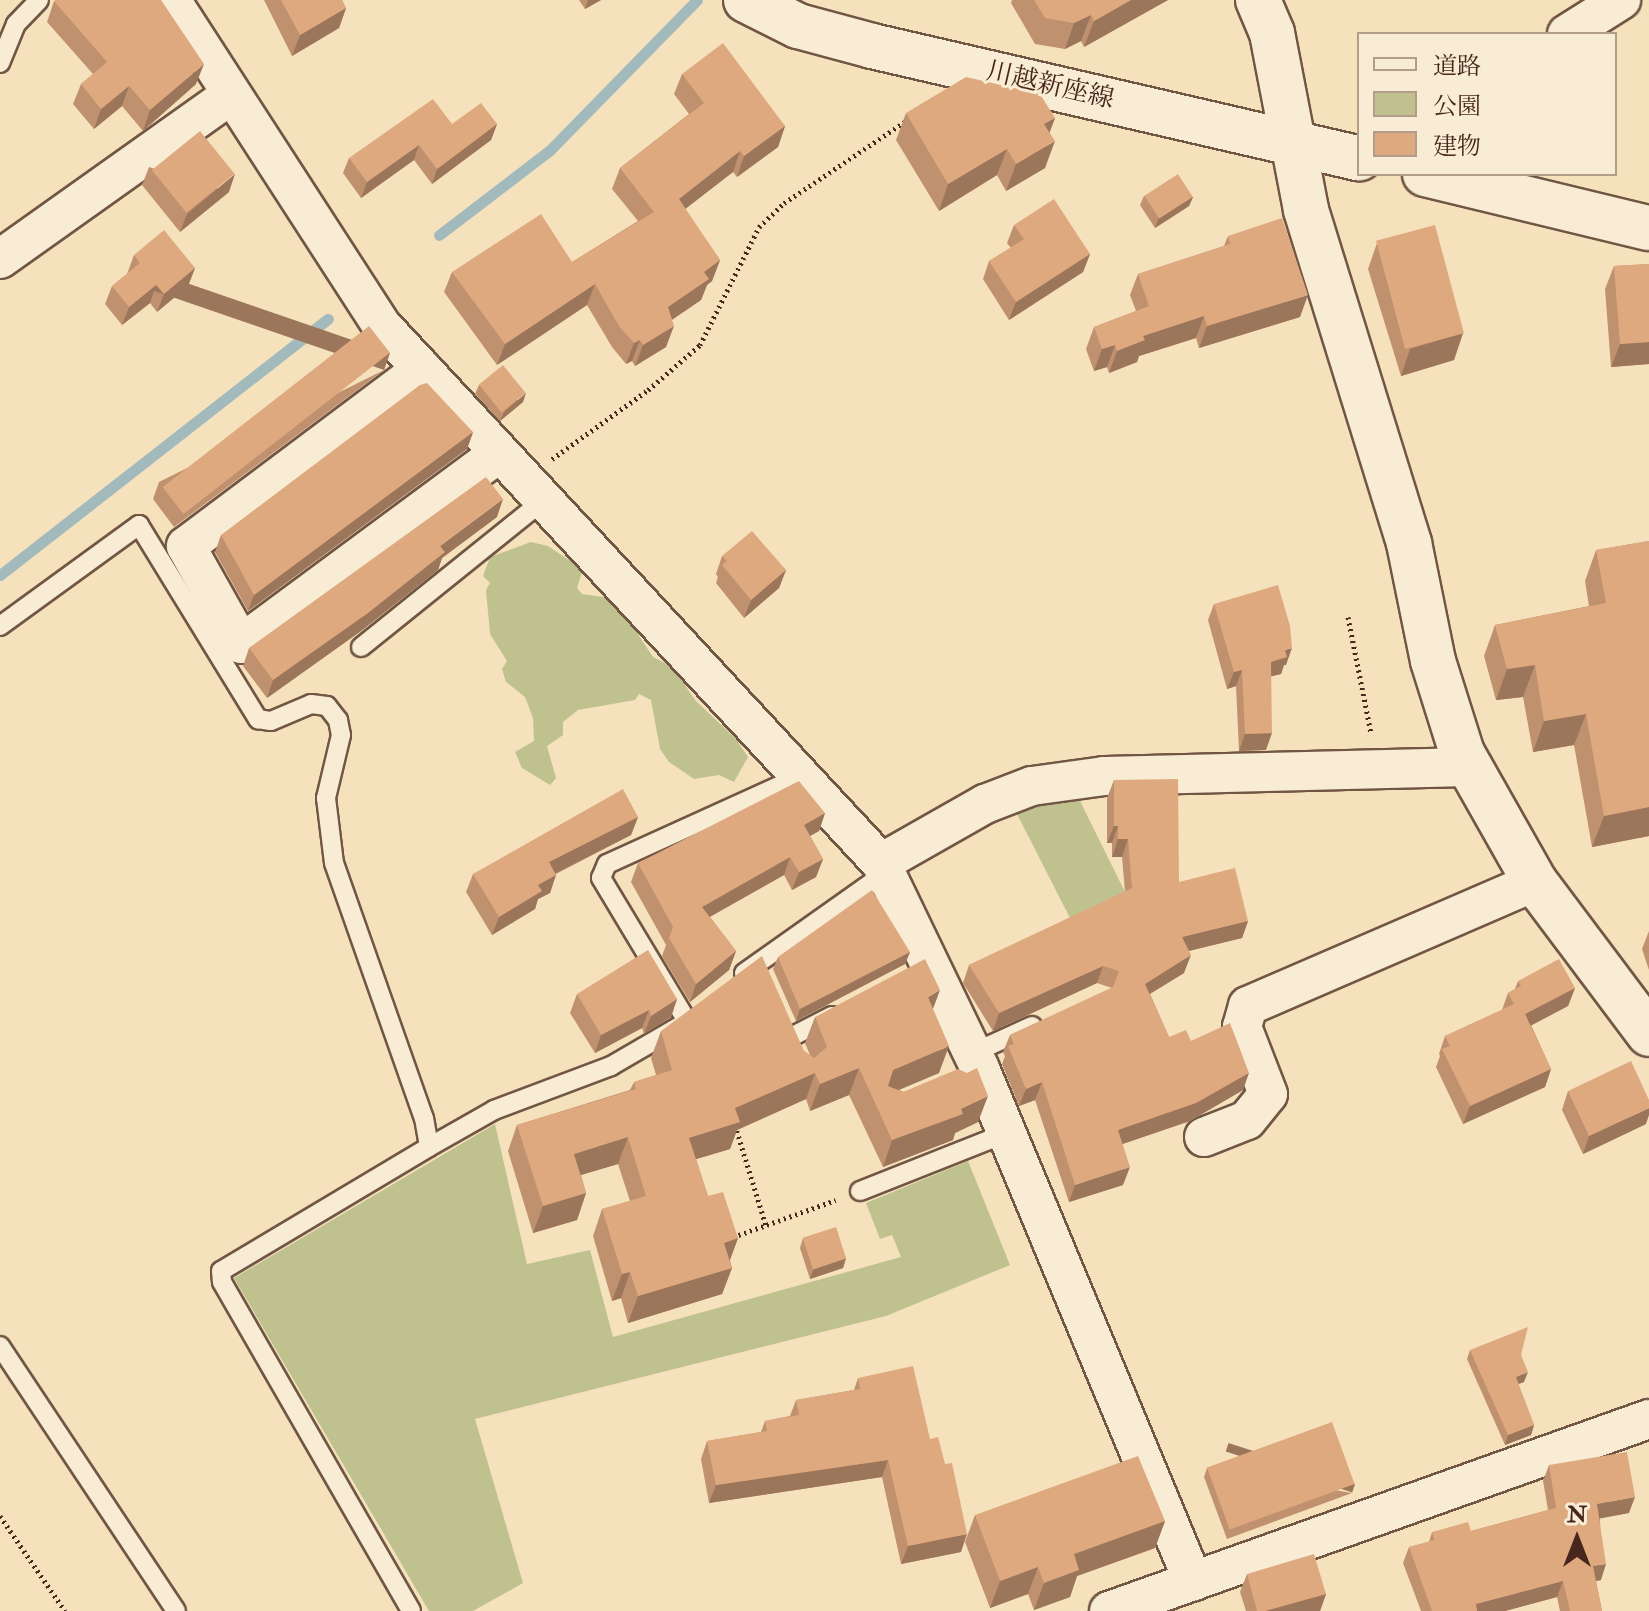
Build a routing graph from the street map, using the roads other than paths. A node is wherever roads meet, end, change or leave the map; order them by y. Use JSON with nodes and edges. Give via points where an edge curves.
{"nodes":[{"id":1,"x":39,"y":0,"type":"edge"},
{"id":2,"x":171,"y":0,"type":"edge"},
{"id":3,"x":746,"y":0,"type":"edge"},
{"id":4,"x":1258,"y":0,"type":"edge"},
{"id":5,"x":1621,"y":0,"type":"edge"},
{"id":6,"x":1570,"y":32,"type":"edge"},
{"id":7,"x":0,"y":63,"type":"edge"},
{"id":8,"x":231,"y":95,"type":"junction"},
{"id":9,"x":1290,"y":141,"type":"junction"},
{"id":10,"x":1352,"y":151,"type":"edge"},
{"id":11,"x":1433,"y":176,"type":"edge"},
{"id":12,"x":1649,"y":228,"type":"edge"},
{"id":13,"x":0,"y":259,"type":"edge"},
{"id":14,"x":422,"y":369,"type":"junction"},
{"id":15,"x":523,"y":477,"type":"junction"},
{"id":16,"x":0,"y":626,"type":"edge"},
{"id":17,"x":361,"y":647,"type":"dead end"},
{"id":18,"x":1469,"y":767,"type":"junction"},
{"id":19,"x":801,"y":776,"type":"junction"},
{"id":20,"x":883,"y":868,"type":"junction"},
{"id":21,"x":1535,"y":882,"type":"junction"},
{"id":22,"x":757,"y":962,"type":"junction"},
{"id":23,"x":768,"y":987,"type":"edge"},
{"id":24,"x":723,"y":990,"type":"edge"},
{"id":25,"x":846,"y":1009,"type":"edge"},
{"id":26,"x":1044,"y":1020,"type":"edge"},
{"id":27,"x":1649,"y":1034,"type":"edge"},
{"id":28,"x":800,"y":1061,"type":"edge"},
{"id":29,"x":973,"y":1065,"type":"junction"},
{"id":30,"x":1004,"y":1134,"type":"junction"},
{"id":31,"x":1204,"y":1137,"type":"dead end"},
{"id":32,"x":429,"y":1147,"type":"junction"},
{"id":33,"x":860,"y":1191,"type":"road end"},
{"id":34,"x":0,"y":1346,"type":"edge"},
{"id":35,"x":1649,"y":1419,"type":"edge"},
{"id":36,"x":1193,"y":1581,"type":"junction"},
{"id":37,"x":176,"y":1611,"type":"edge"},
{"id":38,"x":411,"y":1611,"type":"edge"},
{"id":39,"x":1109,"y":1611,"type":"edge"}],
"edges":[{"from":1,"to":7,"type":"lane","via":[[16,24]]},
{"from":2,"to":8,"type":"street"},
{"from":3,"to":9,"type":"street","name":"川越新座線","via":[[798,26],[872,46]]},
{"from":4,"to":9,"type":"street","via":[[1272,33]]},
{"from":5,"to":6,"type":"street"},
{"from":8,"to":13,"type":"street"},
{"from":8,"to":14,"type":"street","via":[[382,326]]},
{"from":9,"to":10,"type":"street","name":"川越新座線"},
{"from":9,"to":18,"type":"street","via":[[1409,543],[1433,661]]},
{"from":11,"to":12,"type":"street"},
{"from":14,"to":15,"type":"street"},
{"from":14,"to":15,"type":"street","via":[[186,546],[241,644]]},
{"from":15,"to":17,"type":"lane"},
{"from":15,"to":19,"type":"street"},
{"from":16,"to":32,"type":"lane","via":[[139,525],[258,719],[271,721],[311,704],[327,706],[341,735],[326,798],[334,863],[424,1118]]},
{"from":18,"to":20,"type":"street","via":[[1104,776],[1032,786],[985,804]]},
{"from":18,"to":21,"type":"street"},
{"from":19,"to":20,"type":"street"},
{"from":19,"to":32,"type":"lane","via":[[607,864],[601,878],[693,1015],[611,1066],[494,1110]]},
{"from":20,"to":22,"type":"lane"},
{"from":20,"to":29,"type":"street","via":[[923,968]]},
{"from":21,"to":27,"type":"street"},
{"from":21,"to":31,"type":"street","via":[[1248,1006],[1242,1027],[1268,1094],[1247,1120]]},
{"from":22,"to":23,"type":"lane"},
{"from":22,"to":24,"type":"lane"},
{"from":25,"to":28,"type":"lane","via":[[787,1032]]},
{"from":26,"to":29,"type":"lane"},
{"from":29,"to":30,"type":"street"},
{"from":30,"to":33,"type":"lane"},
{"from":30,"to":36,"type":"street"},
{"from":32,"to":38,"type":"lane","via":[[221,1271],[222,1282]]},
{"from":34,"to":37,"type":"lane"},
{"from":35,"to":36,"type":"street"},
{"from":36,"to":39,"type":"street"}]}
